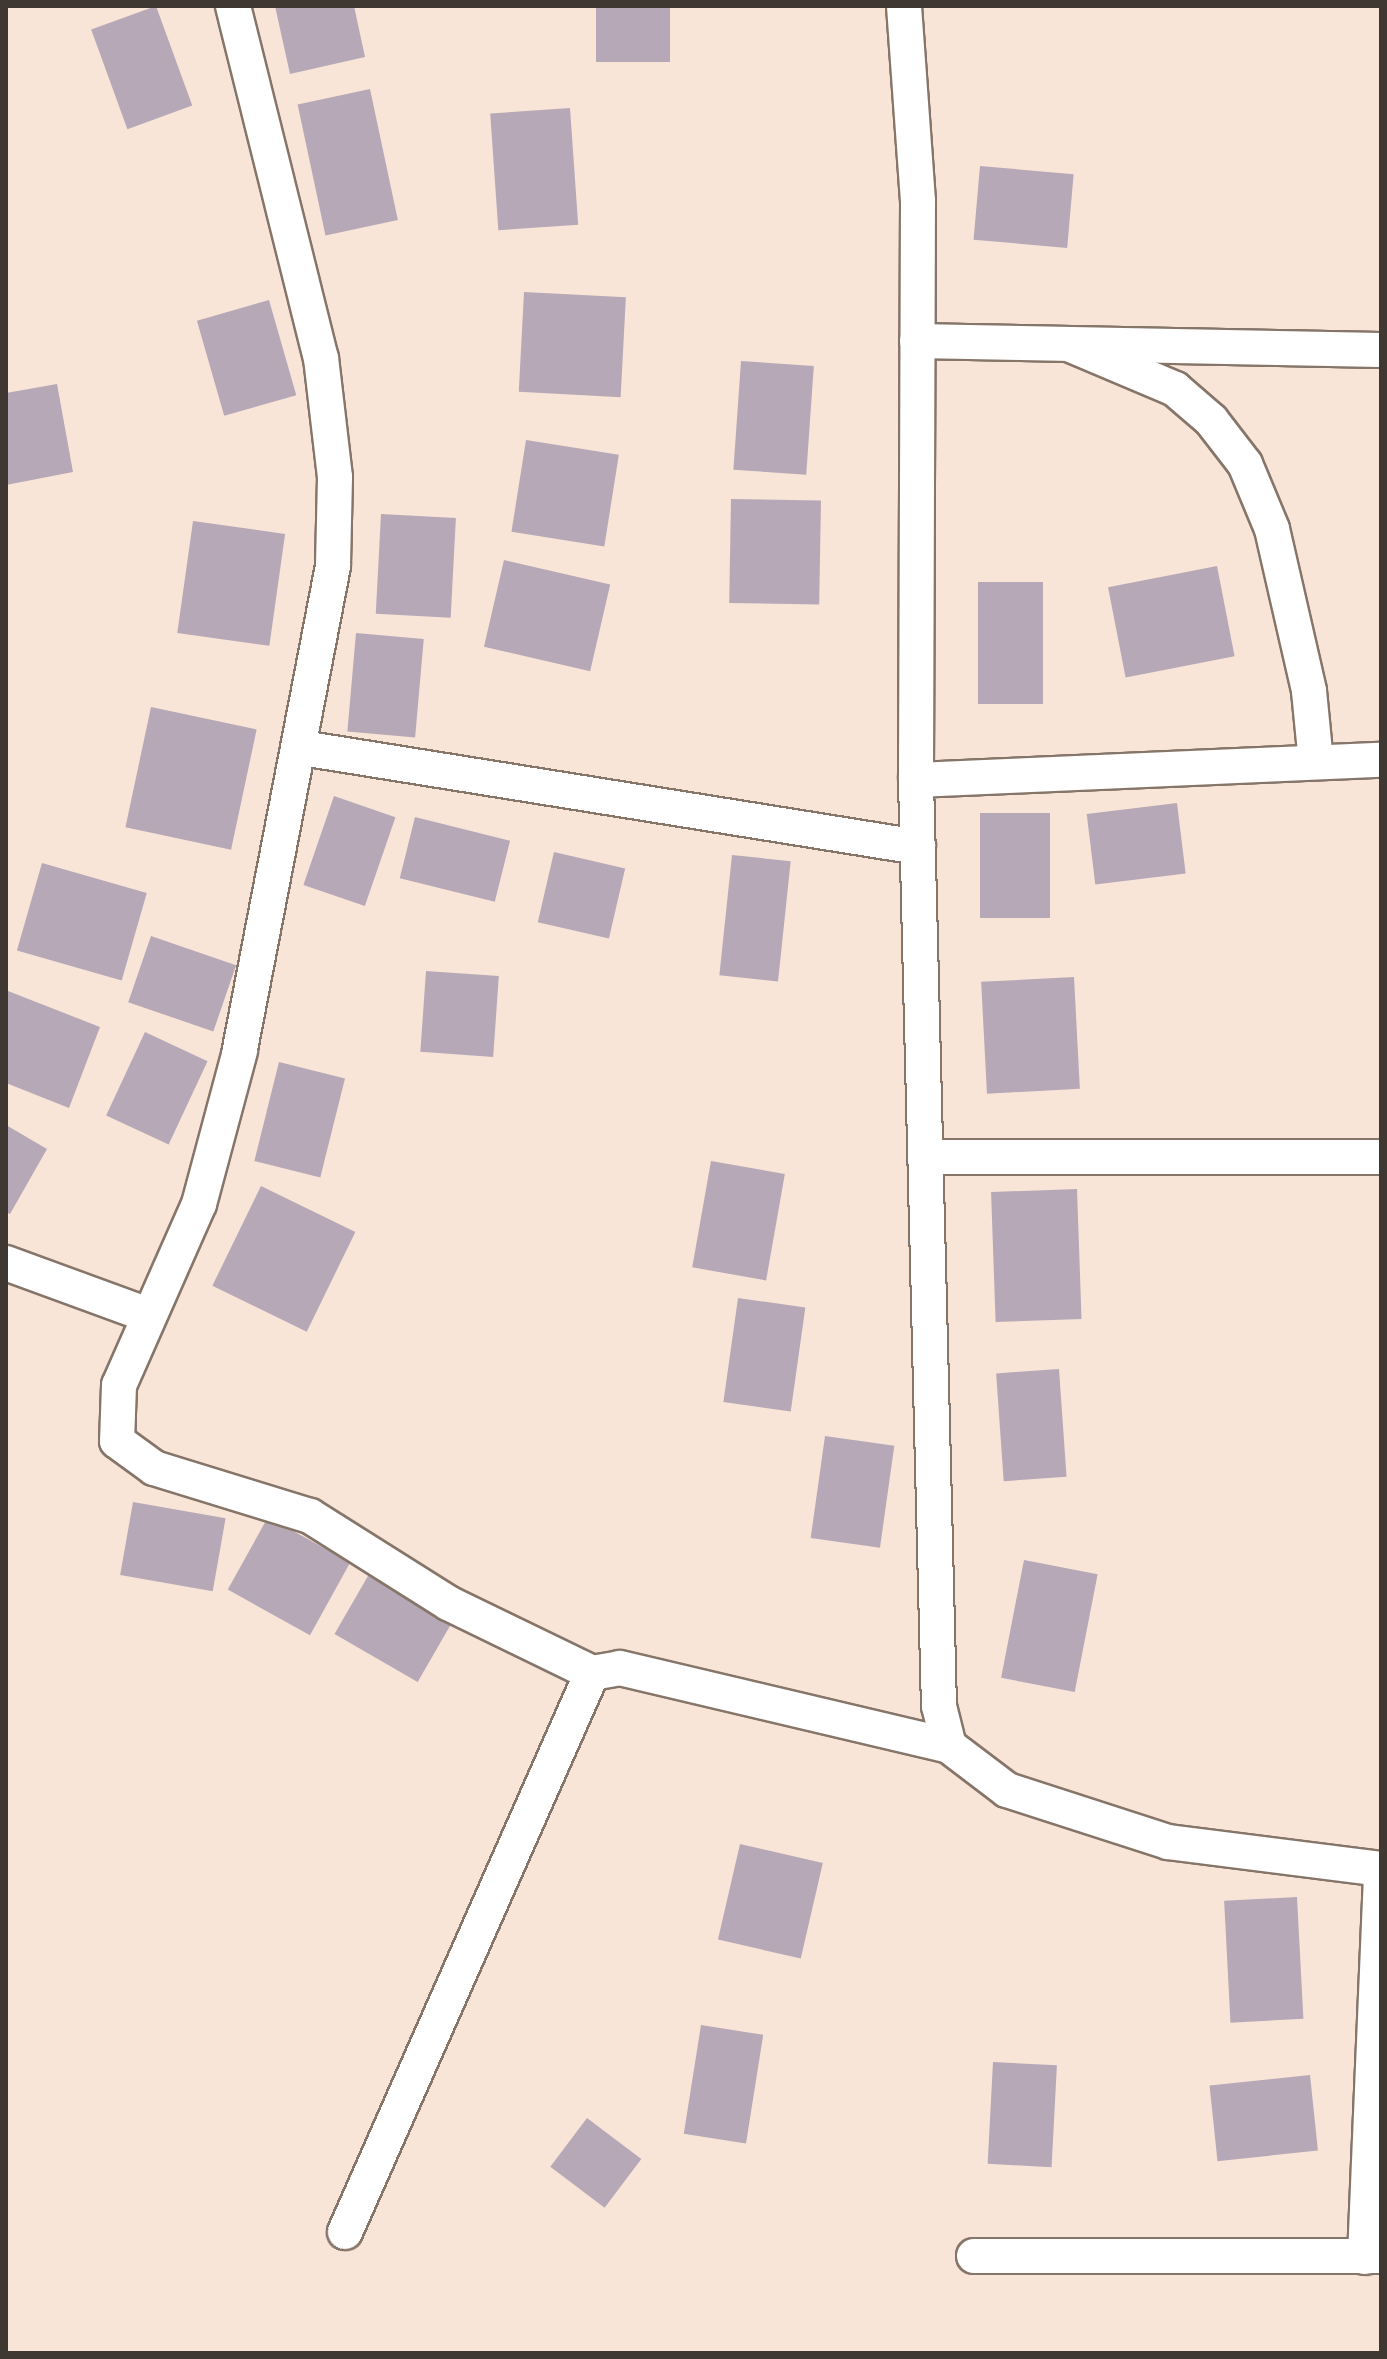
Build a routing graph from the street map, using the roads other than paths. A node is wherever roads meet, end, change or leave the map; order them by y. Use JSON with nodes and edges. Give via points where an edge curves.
{"nodes":[{"id":1,"x":233,"y":6,"type":"edge"},
{"id":2,"x":904,"y":6,"type":"edge"},
{"id":3,"x":917,"y":341,"type":"junction"},
{"id":4,"x":1071,"y":345,"type":"junction"},
{"id":5,"x":1381,"y":350,"type":"edge"},
{"id":6,"x":302,"y":748,"type":"junction"},
{"id":7,"x":1381,"y":760,"type":"edge"},
{"id":8,"x":1316,"y":762,"type":"junction"},
{"id":9,"x":916,"y":780,"type":"junction"},
{"id":10,"x":918,"y":847,"type":"junction"},
{"id":11,"x":926,"y":1157,"type":"junction"},
{"id":12,"x":1381,"y":1157,"type":"edge"},
{"id":13,"x":6,"y":1263,"type":"edge"},
{"id":14,"x":145,"y":1314,"type":"junction"},
{"id":15,"x":592,"y":1673,"type":"junction"},
{"id":16,"x":949,"y":1746,"type":"junction"},
{"id":17,"x":1381,"y":1869,"type":"edge"},
{"id":18,"x":1381,"y":1880,"type":"edge"},
{"id":19,"x":345,"y":2232,"type":"dead end"},
{"id":20,"x":974,"y":2256,"type":"dead end"},
{"id":21,"x":1373,"y":2256,"type":"edge"}],
"edges":[{"from":1,"to":6,"type":"street","via":[[321,358],[335,477],[333,566]]},
{"from":2,"to":3,"type":"street","via":[[918,201]]},
{"from":3,"to":4,"type":"street"},
{"from":3,"to":9,"type":"street"},
{"from":4,"to":5,"type":"street"},
{"from":4,"to":8,"type":"street","via":[[1175,389],[1211,420],[1245,464],[1272,529],[1309,691]]},
{"from":6,"to":10,"type":"street"},
{"from":6,"to":14,"type":"street","via":[[240,1051],[199,1204]]},
{"from":7,"to":8,"type":"street"},
{"from":8,"to":9,"type":"street"},
{"from":9,"to":10,"type":"street"},
{"from":10,"to":11,"type":"street"},
{"from":11,"to":12,"type":"street"},
{"from":11,"to":16,"type":"street","via":[[939,1706]]},
{"from":13,"to":14,"type":"street"},
{"from":14,"to":15,"type":"street","via":[[114,1419],[127,1454],[310,1516],[448,1603]]},
{"from":15,"to":16,"type":"street","via":[[620,1668]]},
{"from":15,"to":19,"type":"street"},
{"from":16,"to":17,"type":"street","via":[[1007,1790],[1154,1838],[1262,1860]]},
{"from":18,"to":21,"type":"street"},
{"from":20,"to":21,"type":"street"}]}
